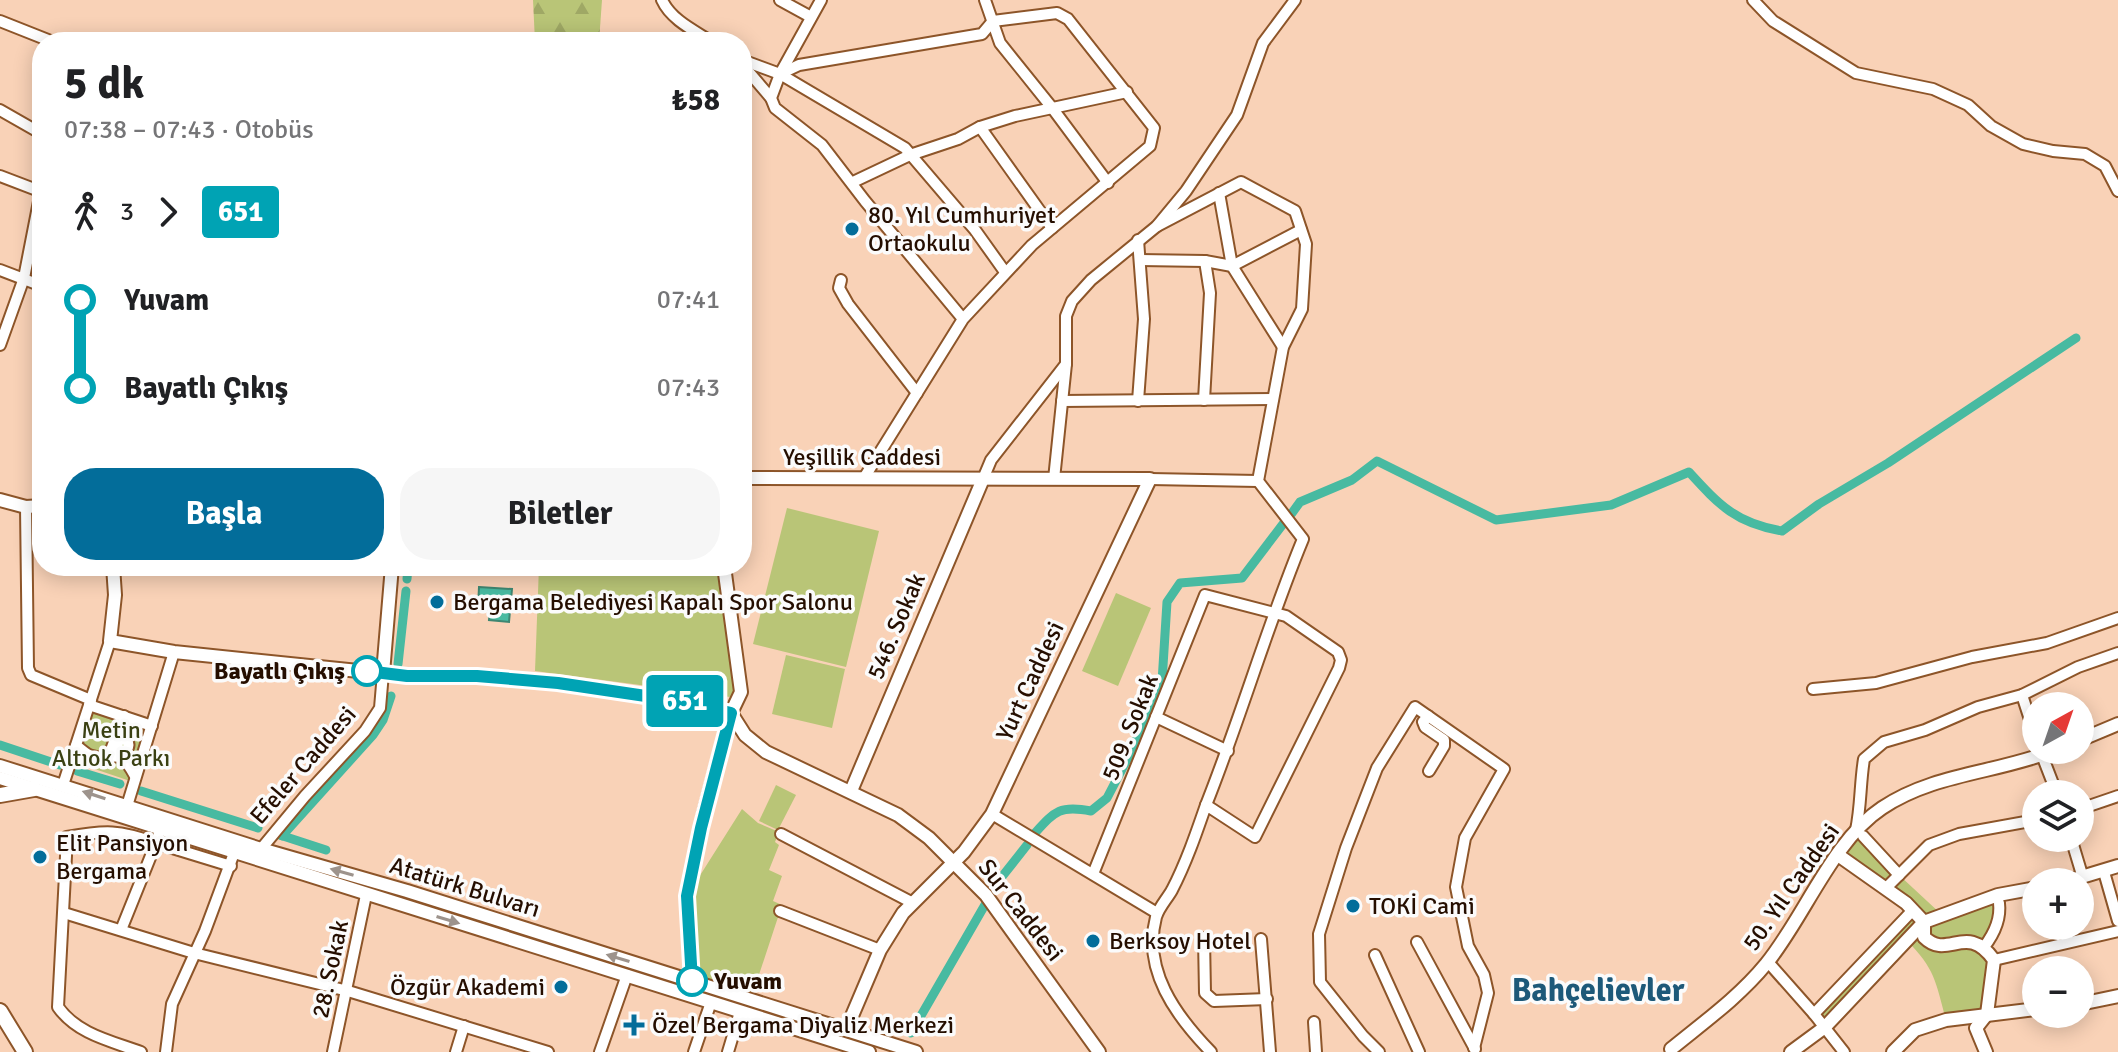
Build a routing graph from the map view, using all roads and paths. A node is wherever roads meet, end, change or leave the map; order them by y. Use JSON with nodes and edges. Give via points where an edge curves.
{"nodes":[{"id":1,"x":662,"y":0,"type":"edge"},
{"id":2,"x":780,"y":0,"type":"edge"},
{"id":3,"x":821,"y":0,"type":"edge"},
{"id":4,"x":985,"y":0,"type":"edge"},
{"id":5,"x":1295,"y":0,"type":"edge"},
{"id":6,"x":1753,"y":0,"type":"edge"},
{"id":7,"x":811,"y":17,"type":"junction"},
{"id":8,"x":0,"y":21,"type":"edge"},
{"id":9,"x":993,"y":21,"type":"junction"},
{"id":10,"x":696,"y":32,"type":"edge"},
{"id":11,"x":32,"y":34,"type":"edge"},
{"id":12,"x":752,"y":65,"type":"edge"},
{"id":13,"x":752,"y":74,"type":"edge"},
{"id":14,"x":780,"y":74,"type":"junction"},
{"id":15,"x":1127,"y":92,"type":"junction"},
{"id":16,"x":771,"y":98,"type":"junction"},
{"id":17,"x":1053,"y":109,"type":"junction"},
{"id":18,"x":0,"y":110,"type":"edge"},
{"id":19,"x":980,"y":127,"type":"junction"},
{"id":20,"x":32,"y":128,"type":"edge"},
{"id":21,"x":910,"y":155,"type":"junction"},
{"id":22,"x":0,"y":176,"type":"edge"},
{"id":23,"x":853,"y":182,"type":"junction"},
{"id":24,"x":1108,"y":183,"type":"junction"},
{"id":25,"x":32,"y":187,"type":"edge"},
{"id":26,"x":2118,"y":191,"type":"edge"},
{"id":27,"x":1219,"y":193,"type":"junction"},
{"id":28,"x":1157,"y":226,"type":"junction"},
{"id":29,"x":1052,"y":228,"type":"junction"},
{"id":30,"x":1301,"y":230,"type":"junction"},
{"id":31,"x":32,"y":239,"type":"edge"},
{"id":32,"x":1138,"y":240,"type":"junction"},
{"id":33,"x":1140,"y":260,"type":"junction"},
{"id":34,"x":1205,"y":261,"type":"junction"},
{"id":35,"x":1232,"y":266,"type":"junction"},
{"id":36,"x":0,"y":270,"type":"edge"},
{"id":37,"x":1005,"y":272,"type":"junction"},
{"id":38,"x":24,"y":278,"type":"junction"},
{"id":39,"x":841,"y":280,"type":"dead end"},
{"id":40,"x":32,"y":282,"type":"edge"},
{"id":41,"x":963,"y":319,"type":"junction"},
{"id":42,"x":0,"y":345,"type":"edge"},
{"id":43,"x":1283,"y":347,"type":"junction"},
{"id":44,"x":1066,"y":364,"type":"junction"},
{"id":45,"x":917,"y":393,"type":"junction"},
{"id":46,"x":1273,"y":399,"type":"junction"},
{"id":47,"x":1204,"y":400,"type":"junction"},
{"id":48,"x":1062,"y":401,"type":"junction"},
{"id":49,"x":1138,"y":401,"type":"junction"},
{"id":50,"x":752,"y":478,"type":"edge"},
{"id":51,"x":864,"y":478,"type":"junction"},
{"id":52,"x":983,"y":479,"type":"junction"},
{"id":53,"x":1054,"y":479,"type":"junction"},
{"id":54,"x":1150,"y":479,"type":"junction"},
{"id":55,"x":1258,"y":481,"type":"junction"},
{"id":56,"x":0,"y":500,"type":"edge"},
{"id":57,"x":26,"y":507,"type":"junction"},
{"id":58,"x":32,"y":507,"type":"edge"},
{"id":59,"x":114,"y":576,"type":"edge"},
{"id":60,"x":391,"y":576,"type":"edge"},
{"id":61,"x":725,"y":576,"type":"edge"},
{"id":62,"x":1273,"y":612,"type":"junction"},
{"id":63,"x":2118,"y":618,"type":"edge"},
{"id":64,"x":110,"y":641,"type":"junction"},
{"id":65,"x":174,"y":652,"type":"junction"},
{"id":66,"x":2118,"y":653,"type":"edge"},
{"id":67,"x":383,"y":673,"type":"junction"},
{"id":68,"x":1813,"y":689,"type":"dead end"},
{"id":69,"x":2028,"y":692,"type":"edge"},
{"id":70,"x":2022,"y":695,"type":"edge"},
{"id":71,"x":92,"y":704,"type":"junction"},
{"id":72,"x":731,"y":713,"type":"junction"},
{"id":73,"x":124,"y":716,"type":"junction"},
{"id":74,"x":1428,"y":716,"type":"junction"},
{"id":75,"x":1156,"y":717,"type":"junction"},
{"id":76,"x":2118,"y":724,"type":"edge"},
{"id":77,"x":152,"y":726,"type":"junction"},
{"id":78,"x":2094,"y":734,"type":"edge"},
{"id":79,"x":115,"y":745,"type":"junction"},
{"id":80,"x":79,"y":747,"type":"junction"},
{"id":81,"x":1228,"y":751,"type":"junction"},
{"id":82,"x":143,"y":752,"type":"junction"},
{"id":83,"x":2022,"y":758,"type":"edge"},
{"id":84,"x":0,"y":766,"type":"edge"},
{"id":85,"x":1429,"y":771,"type":"dead end"},
{"id":86,"x":135,"y":776,"type":"junction"},
{"id":87,"x":0,"y":778,"type":"edge"},
{"id":88,"x":63,"y":785,"type":"junction"},
{"id":89,"x":34,"y":789,"type":"junction"},
{"id":90,"x":851,"y":791,"type":"junction"},
{"id":91,"x":0,"y":795,"type":"edge"},
{"id":92,"x":2118,"y":796,"type":"edge"},
{"id":93,"x":2094,"y":804,"type":"edge"},
{"id":94,"x":1206,"y":805,"type":"junction"},
{"id":95,"x":127,"y":806,"type":"junction"},
{"id":96,"x":992,"y":814,"type":"junction"},
{"id":97,"x":2022,"y":823,"type":"edge"},
{"id":98,"x":160,"y":829,"type":"junction"},
{"id":99,"x":781,"y":834,"type":"dead end"},
{"id":100,"x":1859,"y":834,"type":"junction"},
{"id":101,"x":156,"y":843,"type":"junction"},
{"id":102,"x":261,"y":849,"type":"junction"},
{"id":103,"x":1838,"y":855,"type":"junction"},
{"id":104,"x":232,"y":859,"type":"junction"},
{"id":105,"x":953,"y":861,"type":"junction"},
{"id":106,"x":2118,"y":866,"type":"edge"},
{"id":107,"x":2104,"y":872,"type":"junction"},
{"id":108,"x":1093,"y":874,"type":"junction"},
{"id":109,"x":1899,"y":875,"type":"junction"},
{"id":110,"x":2094,"y":875,"type":"edge"},
{"id":111,"x":1886,"y":888,"type":"junction"},
{"id":112,"x":2022,"y":891,"type":"edge"},
{"id":113,"x":366,"y":895,"type":"junction"},
{"id":114,"x":911,"y":902,"type":"junction"},
{"id":115,"x":1999,"y":903,"type":"dead end"},
{"id":116,"x":1913,"y":910,"type":"junction"},
{"id":117,"x":780,"y":911,"type":"dead end"},
{"id":118,"x":64,"y":913,"type":"junction"},
{"id":119,"x":1157,"y":913,"type":"junction"},
{"id":120,"x":2118,"y":921,"type":"edge"},
{"id":121,"x":1924,"y":922,"type":"junction"},
{"id":122,"x":121,"y":930,"type":"junction"},
{"id":123,"x":2118,"y":931,"type":"edge"},
{"id":124,"x":1204,"y":938,"type":"dead end"},
{"id":125,"x":1261,"y":939,"type":"dead end"},
{"id":126,"x":1417,"y":942,"type":"dead end"},
{"id":127,"x":1984,"y":947,"type":"junction"},
{"id":128,"x":880,"y":950,"type":"junction"},
{"id":129,"x":194,"y":953,"type":"junction"},
{"id":130,"x":1375,"y":955,"type":"dead end"},
{"id":131,"x":1994,"y":960,"type":"junction"},
{"id":132,"x":1768,"y":962,"type":"junction"},
{"id":133,"x":627,"y":975,"type":"junction"},
{"id":134,"x":692,"y":981,"type":"junction"},
{"id":135,"x":348,"y":991,"type":"junction"},
{"id":136,"x":2118,"y":996,"type":"edge"},
{"id":137,"x":1267,"y":999,"type":"junction"},
{"id":138,"x":2094,"y":1001,"type":"edge"},
{"id":139,"x":711,"y":1002,"type":"junction"},
{"id":140,"x":2022,"y":1010,"type":"edge"},
{"id":141,"x":0,"y":1011,"type":"edge"},
{"id":142,"x":740,"y":1012,"type":"junction"},
{"id":143,"x":1814,"y":1014,"type":"junction"},
{"id":144,"x":1987,"y":1014,"type":"junction"},
{"id":145,"x":1314,"y":1022,"type":"dead end"},
{"id":146,"x":464,"y":1026,"type":"junction"},
{"id":147,"x":1825,"y":1027,"type":"junction"},
{"id":148,"x":846,"y":1030,"type":"junction"},
{"id":149,"x":1671,"y":1049,"type":"dead end"},
{"id":150,"x":1476,"y":1050,"type":"edge"},
{"id":151,"x":25,"y":1052,"type":"edge"},
{"id":152,"x":141,"y":1052,"type":"edge"},
{"id":153,"x":166,"y":1052,"type":"edge"},
{"id":154,"x":333,"y":1052,"type":"edge"},
{"id":155,"x":456,"y":1052,"type":"edge"},
{"id":156,"x":548,"y":1052,"type":"edge"},
{"id":157,"x":600,"y":1052,"type":"edge"},
{"id":158,"x":694,"y":1052,"type":"edge"},
{"id":159,"x":728,"y":1052,"type":"edge"},
{"id":160,"x":869,"y":1052,"type":"edge"},
{"id":161,"x":916,"y":1052,"type":"edge"},
{"id":162,"x":1099,"y":1052,"type":"edge"},
{"id":163,"x":1211,"y":1052,"type":"edge"},
{"id":164,"x":1270,"y":1052,"type":"edge"},
{"id":165,"x":1316,"y":1052,"type":"edge"},
{"id":166,"x":1379,"y":1052,"type":"edge"},
{"id":167,"x":1419,"y":1052,"type":"edge"},
{"id":168,"x":1791,"y":1052,"type":"edge"},
{"id":169,"x":1844,"y":1052,"type":"edge"},
{"id":170,"x":1893,"y":1052,"type":"edge"},
{"id":171,"x":1986,"y":1052,"type":"edge"}],
"edges":[{"from":1,"to":10,"type":"street","via":[[676,19]]},
{"from":2,"to":7,"type":"street"},
{"from":3,"to":7,"type":"street"},
{"from":4,"to":9,"type":"street"},
{"from":5,"to":28,"type":"street","via":[[1263,43],[1237,115]]},
{"from":6,"to":26,"type":"street","via":[[1773,21],[1856,73],[1933,89],[1968,105],[2023,144],[2085,154],[2105,166]]},
{"from":7,"to":14,"type":"street"},
{"from":8,"to":11,"type":"street"},
{"from":9,"to":14,"type":"street","via":[[982,34],[799,65]]},
{"from":9,"to":15,"type":"street","via":[[1057,13],[1068,19]]},
{"from":9,"to":17,"type":"street","via":[[1000,43]]},
{"from":12,"to":14,"type":"street"},
{"from":13,"to":16,"type":"street"},
{"from":14,"to":16,"type":"street"},
{"from":14,"to":21,"type":"street"},
{"from":15,"to":17,"type":"street"},
{"from":15,"to":24,"type":"street","via":[[1154,128],[1150,146]]},
{"from":16,"to":23,"type":"street","via":[[775,108],[822,145]]},
{"from":17,"to":19,"type":"street"},
{"from":17,"to":24,"type":"street"},
{"from":18,"to":20,"type":"street"},
{"from":19,"to":21,"type":"street"},
{"from":19,"to":29,"type":"street"},
{"from":21,"to":23,"type":"street"},
{"from":21,"to":37,"type":"street"},
{"from":22,"to":25,"type":"street"},
{"from":23,"to":41,"type":"street"},
{"from":24,"to":29,"type":"street"},
{"from":27,"to":28,"type":"street"},
{"from":27,"to":30,"type":"street","via":[[1241,182],[1295,211]]},
{"from":27,"to":35,"type":"street"},
{"from":28,"to":32,"type":"street"},
{"from":29,"to":37,"type":"street"},
{"from":30,"to":35,"type":"street"},
{"from":30,"to":43,"type":"street","via":[[1306,244],[1302,309]]},
{"from":31,"to":38,"type":"street"},
{"from":32,"to":33,"type":"street"},
{"from":32,"to":44,"type":"street","via":[[1072,301],[1066,316]]},
{"from":33,"to":34,"type":"street"},
{"from":33,"to":49,"type":"street","via":[[1144,319]]},
{"from":34,"to":35,"type":"street"},
{"from":34,"to":47,"type":"street","via":[[1210,293]]},
{"from":35,"to":43,"type":"street"},
{"from":36,"to":38,"type":"street"},
{"from":37,"to":41,"type":"street"},
{"from":38,"to":40,"type":"street"},
{"from":38,"to":42,"type":"street"},
{"from":39,"to":45,"type":"street","via":[[839,288],[848,304]]},
{"from":41,"to":45,"type":"street"},
{"from":43,"to":46,"type":"street"},
{"from":44,"to":48,"type":"street"},
{"from":44,"to":52,"type":"street","via":[[991,460]]},
{"from":45,"to":51,"type":"street"},
{"from":46,"to":47,"type":"street"},
{"from":46,"to":55,"type":"street"},
{"from":47,"to":49,"type":"street"},
{"from":48,"to":49,"type":"street"},
{"from":48,"to":53,"type":"street"},
{"from":50,"to":51,"type":"main road","name":"Yeşillik Caddesi"},
{"from":51,"to":52,"type":"main road","name":"Yeşillik Caddesi"},
{"from":52,"to":53,"type":"main road"},
{"from":52,"to":90,"type":"main road","name":"546. Sokak"},
{"from":53,"to":54,"type":"main road"},
{"from":54,"to":55,"type":"street"},
{"from":54,"to":96,"type":"main road","name":"Yurt Caddesi"},
{"from":55,"to":62,"type":"street","via":[[1303,539]]},
{"from":56,"to":57,"type":"main road"},
{"from":57,"to":58,"type":"main road"},
{"from":57,"to":71,"type":"street","via":[[28,668],[31,675]]},
{"from":59,"to":64,"type":"main road"},
{"from":60,"to":67,"type":"main road","name":"Efeler Caddesi"},
{"from":61,"to":72,"type":"main road","via":[[741,692]]},
{"from":62,"to":75,"type":"street","name":"509. Sokak","via":[[1205,595]]},
{"from":62,"to":81,"type":"street"},
{"from":62,"to":94,"type":"street","via":[[1338,652],[1339,668],[1255,837]]},
{"from":63,"to":68,"type":"street","via":[[2047,643],[1876,683]]},
{"from":64,"to":65,"type":"main road"},
{"from":64,"to":71,"type":"street"},
{"from":65,"to":67,"type":"main road"},
{"from":65,"to":77,"type":"street"},
{"from":66,"to":69,"type":"street"},
{"from":67,"to":72,"type":"main road","via":[[558,683]]},
{"from":67,"to":102,"type":"street","name":"Efeler Caddesi","via":[[380,708],[365,731]]},
{"from":70,"to":100,"type":"street","via":[[1978,707],[1874,750],[1864,759]]},
{"from":71,"to":73,"type":"street"},
{"from":71,"to":80,"type":"street"},
{"from":72,"to":90,"type":"main road","name":"Sur Caddesi","via":[[745,735],[766,752]]},
{"from":72,"to":134,"type":"main road","via":[[687,896]]},
{"from":73,"to":77,"type":"street"},
{"from":73,"to":79,"type":"street"},
{"from":74,"to":85,"type":"street","via":[[1425,727],[1444,740]]},
{"from":74,"to":150,"type":"street","via":[[1504,769],[1465,838],[1456,887],[1468,946],[1488,993]]},
{"from":74,"to":166,"type":"street","via":[[1415,707],[1377,768],[1319,934],[1320,982]]},
{"from":75,"to":81,"type":"street"},
{"from":75,"to":108,"type":"street","name":"509. Sokak"},
{"from":76,"to":78,"type":"main road"},
{"from":77,"to":82,"type":"street"},
{"from":79,"to":80,"type":"street","via":[[94,757]]},
{"from":79,"to":82,"type":"street"},
{"from":79,"to":86,"type":"street"},
{"from":80,"to":88,"type":"street"},
{"from":81,"to":94,"type":"street"},
{"from":82,"to":86,"type":"street"},
{"from":83,"to":100,"type":"main road","name":"50. Yıl Caddesi","via":[[1911,791],[1878,810]]},
{"from":84,"to":88,"type":"main road","name":"Atatürk Bulvarı"},
{"from":86,"to":95,"type":"street"},
{"from":87,"to":89,"type":"main road","name":"Atatürk Bulvarı"},
{"from":95,"to":88,"type":"main road","name":"Atatürk Bulvarı","one_way":true},
{"from":89,"to":91,"type":"highway"},
{"from":89,"to":98,"type":"main road","name":"Atatürk Bulvarı"},
{"from":90,"to":105,"type":"main road","name":"Sur Caddesi","via":[[898,815]]},
{"from":92,"to":93,"type":"street"},
{"from":94,"to":119,"type":"street","via":[[1172,890]]},
{"from":95,"to":102,"type":"main road","name":"Atatürk Bulvarı"},
{"from":96,"to":105,"type":"main road","name":"Yurt Caddesi"},
{"from":96,"to":108,"type":"street"},
{"from":97,"to":109,"type":"street","via":[[1929,845]]},
{"from":98,"to":101,"type":"street"},
{"from":98,"to":104,"type":"main road","name":"Atatürk Bulvarı"},
{"from":99,"to":114,"type":"street"},
{"from":100,"to":103,"type":"main road","name":"50. Yıl Caddesi"},
{"from":100,"to":109,"type":"street"},
{"from":101,"to":104,"type":"street"},
{"from":101,"to":118,"type":"street","via":[[104,830],[67,837]]},
{"from":101,"to":122,"type":"street"},
{"from":134,"to":102,"type":"main road","name":"Atatürk Bulvarı","one_way":true},
{"from":103,"to":111,"type":"main road"},
{"from":103,"to":132,"type":"main road","name":"50. Yıl Caddesi"},
{"from":104,"to":113,"type":"main road","name":"Atatürk Bulvarı"},
{"from":104,"to":129,"type":"street"},
{"from":105,"to":114,"type":"main road","name":"Yurt Caddesi"},
{"from":105,"to":162,"type":"main road","name":"Sur Caddesi","via":[[986,895]]},
{"from":106,"to":107,"type":"main road"},
{"from":107,"to":110,"type":"main road"},
{"from":107,"to":120,"type":"street"},
{"from":108,"to":119,"type":"street"},
{"from":109,"to":111,"type":"street"},
{"from":111,"to":116,"type":"main road"},
{"from":112,"to":121,"type":"main road"},
{"from":113,"to":133,"type":"main road","name":"Atatürk Bulvarı","one_way":true},
{"from":113,"to":135,"type":"street","name":"28. Sokak"},
{"from":114,"to":128,"type":"main road","name":"Yurt Caddesi"},
{"from":115,"to":127,"type":"street","via":[[1992,937]]},
{"from":116,"to":121,"type":"main road"},
{"from":116,"to":143,"type":"street"},
{"from":117,"to":128,"type":"street"},
{"from":118,"to":122,"type":"street"},
{"from":118,"to":152,"type":"street","via":[[58,1007],[87,1032]]},
{"from":119,"to":163,"type":"street","via":[[1154,961],[1162,986]]},
{"from":121,"to":127,"type":"main road","via":[[1924,937],[1930,943],[1975,942]]},
{"from":121,"to":147,"type":"main road"},
{"from":122,"to":129,"type":"street"},
{"from":123,"to":131,"type":"street"},
{"from":124,"to":137,"type":"street","via":[[1205,993],[1214,1001]]},
{"from":125,"to":137,"type":"street"},
{"from":126,"to":150,"type":"street"},
{"from":127,"to":131,"type":"main road"},
{"from":128,"to":148,"type":"main road","name":"Yurt Caddesi"},
{"from":129,"to":135,"type":"street"},
{"from":129,"to":153,"type":"street","via":[[172,1004]]},
{"from":130,"to":167,"type":"street"},
{"from":131,"to":144,"type":"main road"},
{"from":132,"to":143,"type":"street"},
{"from":132,"to":149,"type":"main road","name":"50. Yıl Caddesi","via":[[1738,995]]},
{"from":133,"to":139,"type":"main road","name":"Atatürk Bulvarı"},
{"from":133,"to":157,"type":"street"},
{"from":134,"to":148,"type":"main road","name":"Atatürk Bulvarı"},
{"from":135,"to":146,"type":"street"},
{"from":135,"to":154,"type":"street","name":"28. Sokak"},
{"from":136,"to":138,"type":"main road"},
{"from":137,"to":164,"type":"street"},
{"from":139,"to":142,"type":"main road","name":"Atatürk Bulvarı"},
{"from":139,"to":158,"type":"street"},
{"from":140,"to":144,"type":"main road"},
{"from":141,"to":151,"type":"highway"},
{"from":142,"to":159,"type":"street"},
{"from":142,"to":160,"type":"main road","name":"Atatürk Bulvarı"},
{"from":143,"to":147,"type":"street"},
{"from":144,"to":170,"type":"main road","via":[[1915,1030]]},
{"from":144,"to":171,"type":"main road","via":[[1976,1028]]},
{"from":145,"to":165,"type":"street"},
{"from":146,"to":155,"type":"street"},
{"from":146,"to":156,"type":"street"},
{"from":147,"to":168,"type":"main road"},
{"from":147,"to":169,"type":"street"},
{"from":148,"to":161,"type":"main road","name":"Atatürk Bulvarı"}]}
